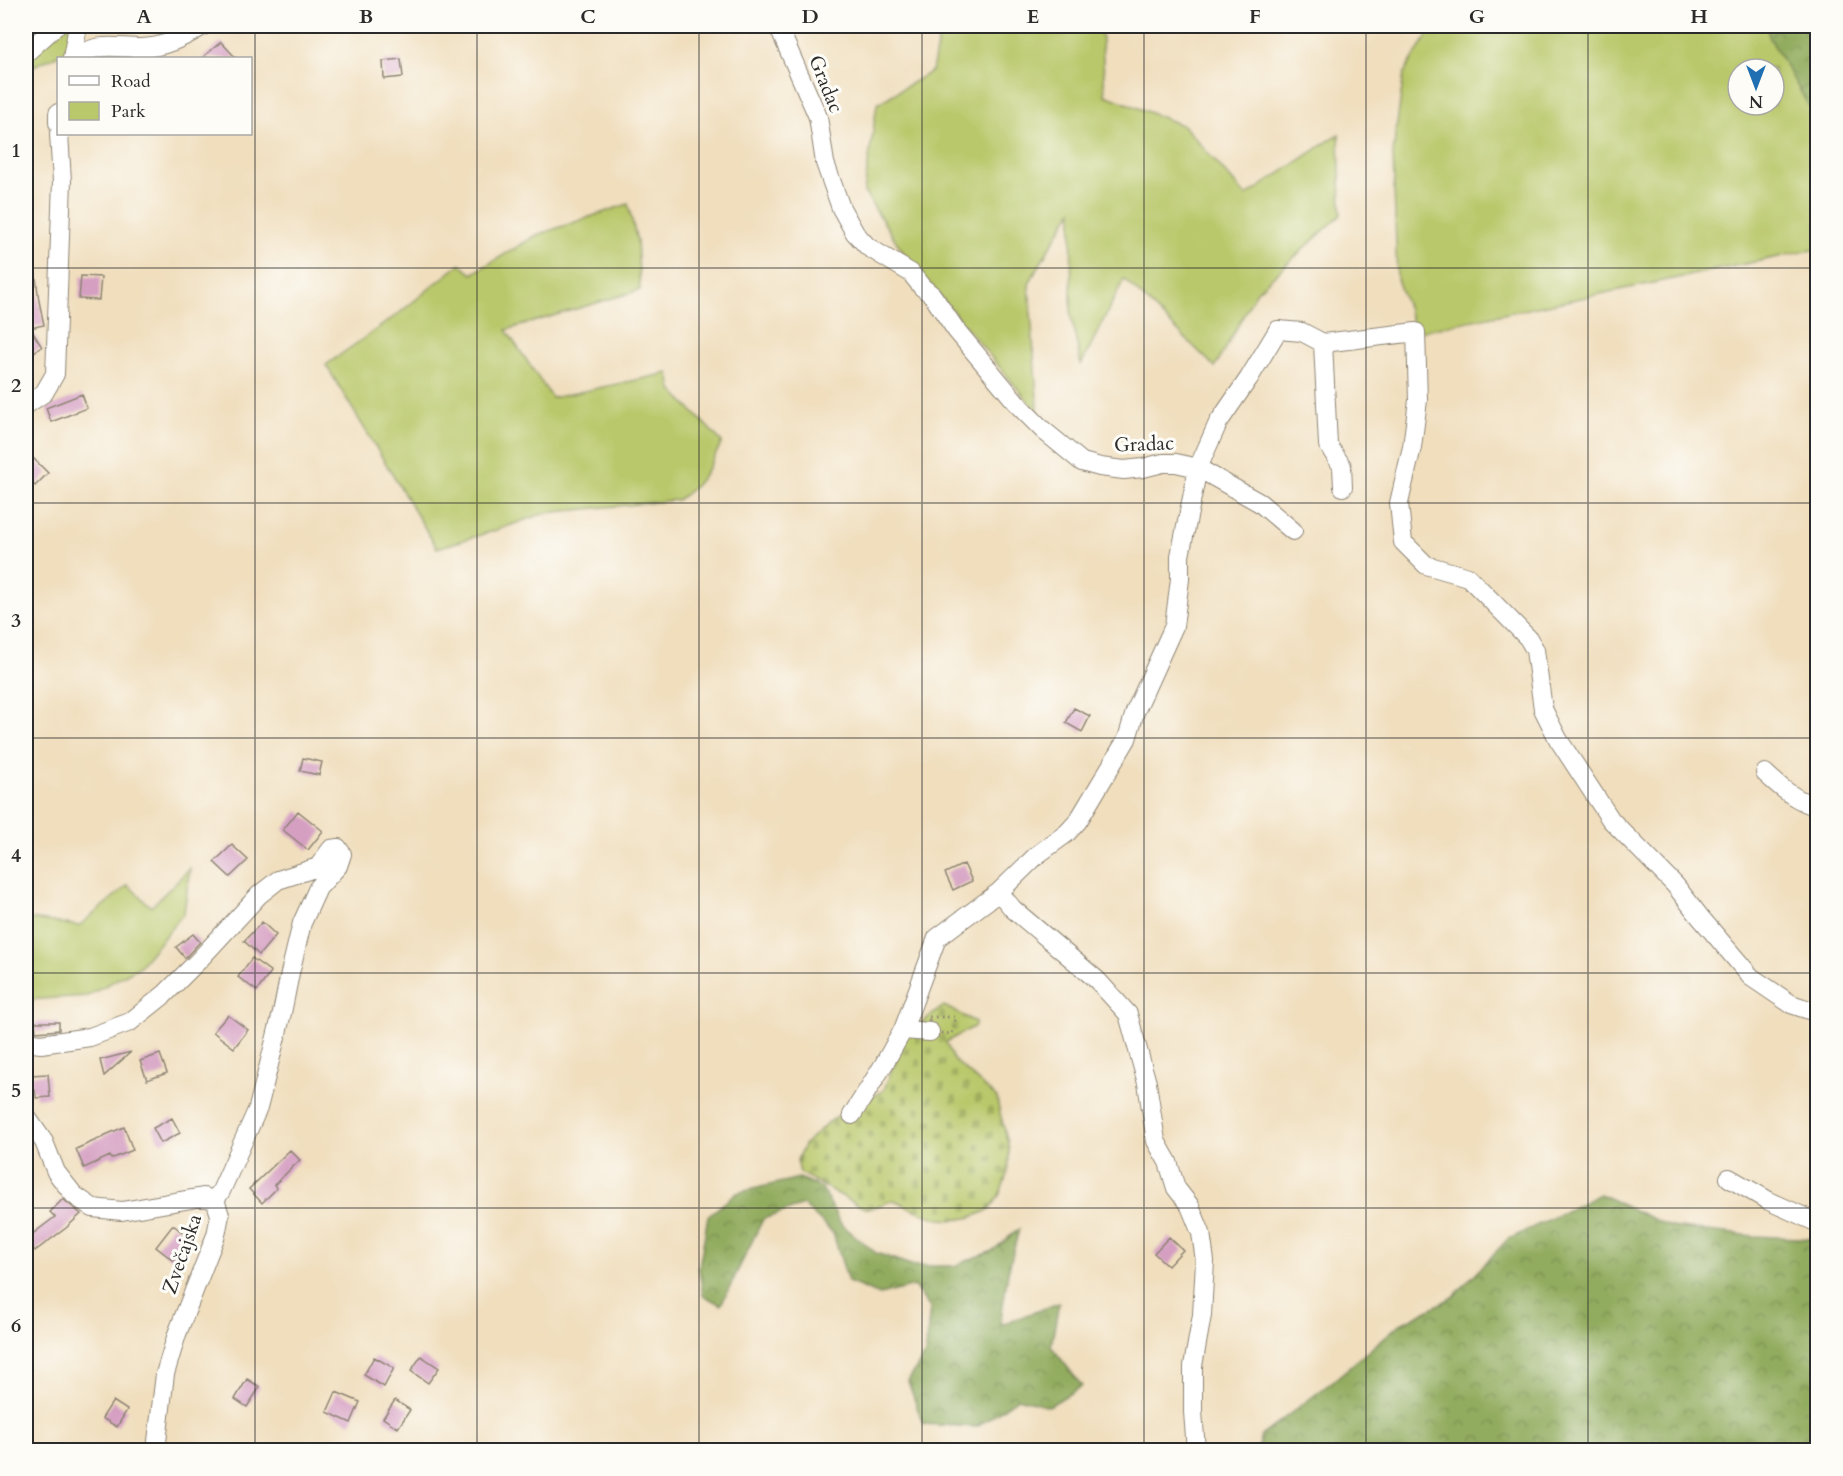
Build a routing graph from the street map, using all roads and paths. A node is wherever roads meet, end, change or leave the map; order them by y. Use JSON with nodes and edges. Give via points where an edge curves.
{"nodes":[{"id":1,"x":56,"y":26,"type":"edge"},
{"id":2,"x":78,"y":26,"type":"edge"},
{"id":3,"x":203,"y":26,"type":"edge"},
{"id":4,"x":778,"y":26,"type":"edge"},
{"id":5,"x":26,"y":53,"type":"edge"},
{"id":6,"x":72,"y":57,"type":"edge"},
{"id":7,"x":78,"y":57,"type":"edge"},
{"id":8,"x":59,"y":135,"type":"edge"},
{"id":9,"x":1323,"y":343,"type":"junction"},
{"id":10,"x":26,"y":405,"type":"edge"},
{"id":11,"x":1198,"y":468,"type":"junction"},
{"id":12,"x":1343,"y":487,"type":"dead end"},
{"id":13,"x":1293,"y":531,"type":"dead end"},
{"id":14,"x":1765,"y":773,"type":"dead end"},
{"id":15,"x":1818,"y":807,"type":"edge"},
{"id":16,"x":999,"y":892,"type":"junction"},
{"id":17,"x":1818,"y":1013,"type":"edge"},
{"id":18,"x":903,"y":1030,"type":"junction"},
{"id":19,"x":930,"y":1032,"type":"dead end"},
{"id":20,"x":26,"y":1042,"type":"edge"},
{"id":21,"x":852,"y":1115,"type":"dead end"},
{"id":22,"x":26,"y":1116,"type":"edge"},
{"id":23,"x":1729,"y":1178,"type":"dead end"},
{"id":24,"x":215,"y":1200,"type":"junction"},
{"id":25,"x":1818,"y":1222,"type":"edge"},
{"id":26,"x":156,"y":1450,"type":"edge"},
{"id":27,"x":1196,"y":1450,"type":"edge"}],
"edges":[{"from":1,"to":5,"type":"street"},
{"from":2,"to":6,"type":"street"},
{"from":3,"to":7,"type":"street","via":[[172,42],[141,48],[89,49]]},
{"from":4,"to":11,"type":"street","name":"Gradac","via":[[818,117],[825,163],[841,208],[868,247],[910,273],[932,295],[1021,408],[1082,462],[1124,470],[1163,463]]},
{"from":8,"to":10,"type":"street","via":[[62,181],[55,374],[44,393]]},
{"from":9,"to":11,"type":"street","via":[[1302,332],[1278,330],[1218,423]]},
{"from":9,"to":12,"type":"street","via":[[1328,445],[1342,466]]},
{"from":9,"to":17,"type":"street","via":[[1416,332],[1418,400],[1400,503],[1404,542],[1426,565],[1468,577],[1523,633],[1534,650],[1543,709],[1611,820],[1675,885],[1751,977],[1791,1004]]},
{"from":11,"to":13,"type":"street","via":[[1260,503]]},
{"from":11,"to":16,"type":"street","name":"Gradac","via":[[1180,556],[1174,626],[1127,739],[1078,821]]},
{"from":14,"to":15,"type":"street","via":[[1803,803]]},
{"from":16,"to":18,"type":"street","name":"Gradac","via":[[937,938]]},
{"from":16,"to":27,"type":"street","via":[[1013,909],[1097,980],[1128,1014],[1147,1083],[1156,1141],[1201,1233],[1205,1261],[1202,1315],[1193,1366]]},
{"from":18,"to":19,"type":"street"},
{"from":18,"to":21,"type":"street","name":"Gradac"},
{"from":20,"to":24,"type":"street","via":[[41,1044],[90,1037],[129,1022],[165,994],[259,895],[278,880],[318,867],[331,849],[338,848],[342,854],[338,866],[318,888],[302,924],[258,1108]]},
{"from":22,"to":24,"type":"street","name":"Zvečajska","via":[[44,1142],[56,1172],[74,1196],[93,1208],[122,1211],[203,1197]]},
{"from":23,"to":25,"type":"street"},
{"from":24,"to":26,"type":"street","name":"Zvečajska","via":[[220,1215],[216,1235],[165,1374]]}]}
